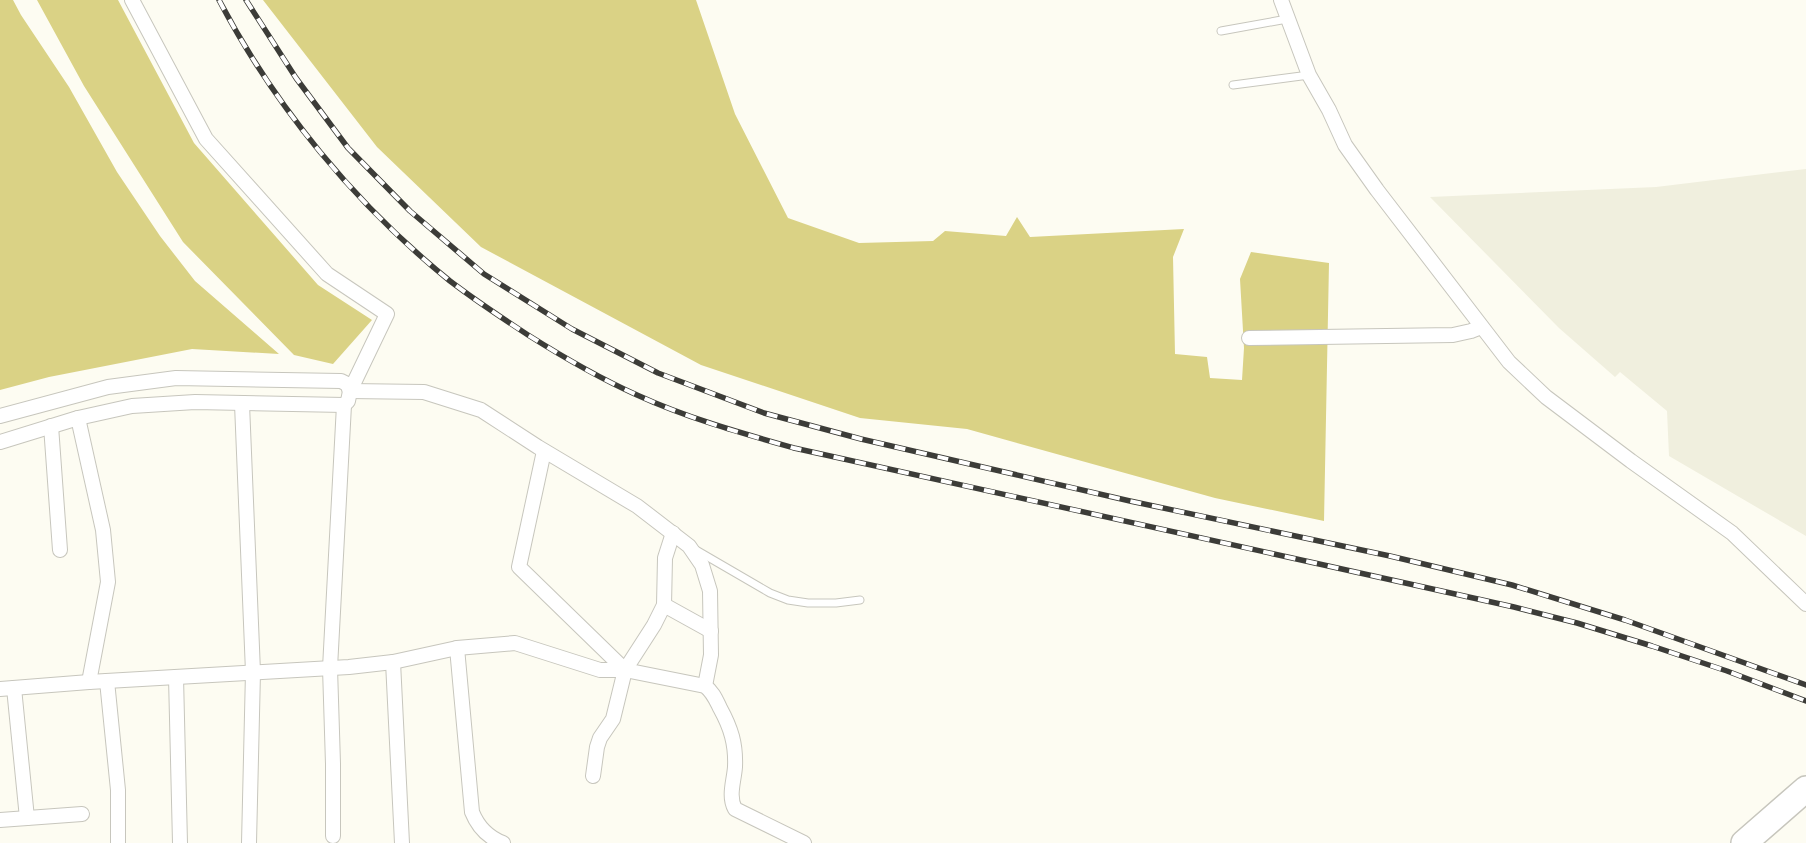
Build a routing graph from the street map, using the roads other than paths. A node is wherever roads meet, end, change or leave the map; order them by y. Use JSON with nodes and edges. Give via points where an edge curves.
{"nodes":[{"id":1,"x":132,"y":0,"type":"edge"},
{"id":2,"x":1280,"y":0,"type":"edge"},
{"id":3,"x":1287,"y":19,"type":"junction"},
{"id":4,"x":1221,"y":31,"type":"dead end"},
{"id":5,"x":1309,"y":75,"type":"junction"},
{"id":6,"x":1233,"y":85,"type":"dead end"},
{"id":7,"x":1481,"y":327,"type":"junction"},
{"id":8,"x":1250,"y":338,"type":"dead end"},
{"id":9,"x":350,"y":391,"type":"junction"},
{"id":10,"x":242,"y":404,"type":"junction"},
{"id":11,"x":344,"y":405,"type":"junction"},
{"id":12,"x":0,"y":416,"type":"edge"},
{"id":13,"x":78,"y":418,"type":"junction"},
{"id":14,"x":51,"y":426,"type":"junction"},
{"id":15,"x":0,"y":442,"type":"edge"},
{"id":16,"x":544,"y":451,"type":"junction"},
{"id":17,"x":672,"y":533,"type":"junction"},
{"id":18,"x":689,"y":546,"type":"junction"},
{"id":19,"x":60,"y":550,"type":"dead end"},
{"id":20,"x":860,"y":600,"type":"dead end"},
{"id":21,"x":1806,"y":604,"type":"edge"},
{"id":22,"x":664,"y":605,"type":"junction"},
{"id":23,"x":711,"y":631,"type":"junction"},
{"id":24,"x":457,"y":648,"type":"junction"},
{"id":25,"x":393,"y":662,"type":"junction"},
{"id":26,"x":330,"y":668,"type":"junction"},
{"id":27,"x":624,"y":670,"type":"junction"},
{"id":28,"x":253,"y":672,"type":"junction"},
{"id":29,"x":176,"y":677,"type":"junction"},
{"id":30,"x":107,"y":681,"type":"junction"},
{"id":31,"x":89,"y":682,"type":"junction"},
{"id":32,"x":705,"y":686,"type":"junction"},
{"id":33,"x":7,"y":689,"type":"edge"},
{"id":34,"x":593,"y":776,"type":"dead end"},
{"id":35,"x":1805,"y":790,"type":"edge"},
{"id":36,"x":82,"y":814,"type":"dead end"},
{"id":37,"x":26,"y":818,"type":"junction"},
{"id":38,"x":0,"y":820,"type":"edge"},
{"id":39,"x":333,"y":836,"type":"dead end"},
{"id":40,"x":118,"y":843,"type":"edge"},
{"id":41,"x":180,"y":843,"type":"edge"},
{"id":42,"x":249,"y":843,"type":"edge"},
{"id":43,"x":402,"y":843,"type":"edge"},
{"id":44,"x":503,"y":843,"type":"edge"},
{"id":45,"x":804,"y":843,"type":"edge"},
{"id":46,"x":1744,"y":843,"type":"edge"}],
"edges":[{"from":1,"to":9,"type":"street","via":[[206,139],[327,274],[387,314]]},
{"from":2,"to":3,"type":"street"},
{"from":3,"to":4,"type":"lane"},
{"from":3,"to":5,"type":"street"},
{"from":5,"to":6,"type":"lane"},
{"from":5,"to":7,"type":"street","via":[[1345,144]]},
{"from":7,"to":8,"type":"street","via":[[1453,335]]},
{"from":7,"to":21,"type":"street","via":[[1509,362],[1546,397],[1732,533]]},
{"from":9,"to":11,"type":"street"},
{"from":9,"to":12,"type":"street","via":[[341,381],[176,378],[108,387]]},
{"from":9,"to":16,"type":"street","via":[[424,392],[481,410]]},
{"from":10,"to":11,"type":"street"},
{"from":10,"to":13,"type":"street","via":[[195,402],[132,406]]},
{"from":10,"to":28,"type":"street"},
{"from":11,"to":26,"type":"street"},
{"from":13,"to":14,"type":"street"},
{"from":13,"to":31,"type":"street","via":[[103,530],[108,582]]},
{"from":14,"to":15,"type":"street"},
{"from":14,"to":19,"type":"street"},
{"from":16,"to":17,"type":"street","via":[[637,506]]},
{"from":16,"to":27,"type":"street","via":[[519,567]]},
{"from":17,"to":18,"type":"street"},
{"from":17,"to":22,"type":"street","via":[[665,558]]},
{"from":18,"to":20,"type":"lane","via":[[788,600],[808,603]]},
{"from":18,"to":23,"type":"street","via":[[702,565],[710,591]]},
{"from":22,"to":23,"type":"street"},
{"from":22,"to":27,"type":"street"},
{"from":23,"to":32,"type":"street","via":[[711,655]]},
{"from":24,"to":25,"type":"street"},
{"from":24,"to":27,"type":"street","via":[[515,643],[600,670]]},
{"from":24,"to":44,"type":"street","via":[[472,812],[483,831]]},
{"from":25,"to":26,"type":"street"},
{"from":25,"to":43,"type":"street"},
{"from":26,"to":28,"type":"street"},
{"from":26,"to":39,"type":"street"},
{"from":27,"to":32,"type":"street"},
{"from":27,"to":34,"type":"street","via":[[613,719],[597,747]]},
{"from":28,"to":29,"type":"street"},
{"from":28,"to":42,"type":"street"},
{"from":29,"to":30,"type":"street"},
{"from":29,"to":41,"type":"street"},
{"from":30,"to":31,"type":"street"},
{"from":30,"to":40,"type":"street","via":[[117,778]]},
{"from":31,"to":33,"type":"street"},
{"from":32,"to":45,"type":"street","via":[[711,690],[733,739],[735,765],[731,798],[735,809]]},
{"from":33,"to":37,"type":"street"},
{"from":35,"to":46,"type":"highway"},
{"from":36,"to":37,"type":"street"},
{"from":37,"to":38,"type":"street"}]}
